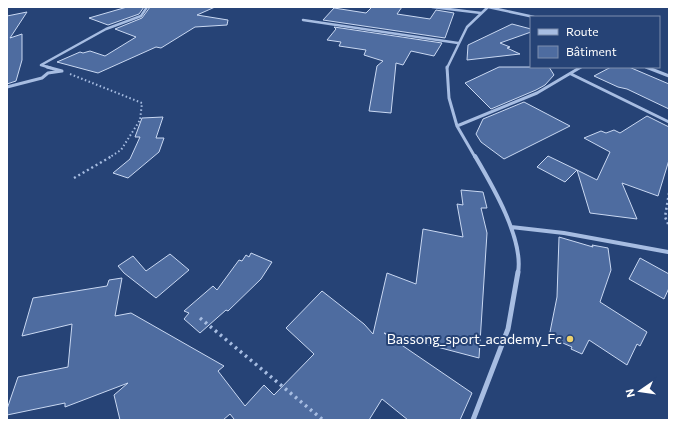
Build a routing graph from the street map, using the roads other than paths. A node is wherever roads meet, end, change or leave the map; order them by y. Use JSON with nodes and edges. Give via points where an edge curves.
{"nodes":[{"id":1,"x":147,"y":7,"type":"edge"},
{"id":2,"x":432,"y":7,"type":"edge"},
{"id":3,"x":488,"y":7,"type":"edge"},
{"id":4,"x":482,"y":13,"type":"junction"},
{"id":5,"x":530,"y":16,"type":"edge"},
{"id":6,"x":303,"y":20,"type":"dead end"},
{"id":7,"x":458,"y":43,"type":"junction"},
{"id":8,"x":580,"y":68,"type":"edge"},
{"id":9,"x":649,"y":68,"type":"edge"},
{"id":10,"x":571,"y":74,"type":"junction"},
{"id":11,"x":669,"y":76,"type":"edge"},
{"id":12,"x":7,"y":87,"type":"edge"},
{"id":13,"x":669,"y":122,"type":"edge"},
{"id":14,"x":457,"y":126,"type":"junction"},
{"id":15,"x":511,"y":226,"type":"junction"},
{"id":16,"x":668,"y":252,"type":"dead end"},
{"id":17,"x":473,"y":420,"type":"edge"}],
"edges":[{"from":1,"to":12,"type":"street","via":[[141,16],[106,29],[41,65],[62,71]]},
{"from":2,"to":4,"type":"street"},
{"from":3,"to":4,"type":"street"},
{"from":3,"to":5,"type":"street"},
{"from":4,"to":7,"type":"street","via":[[468,27]]},
{"from":6,"to":7,"type":"street"},
{"from":7,"to":14,"type":"street","via":[[447,67],[449,98]]},
{"from":8,"to":10,"type":"street"},
{"from":9,"to":11,"type":"street"},
{"from":10,"to":13,"type":"street"},
{"from":10,"to":14,"type":"street","via":[[520,102]]},
{"from":14,"to":15,"type":"street","via":[[495,190]]},
{"from":15,"to":16,"type":"street"},
{"from":15,"to":17,"type":"street","via":[[519,266],[508,329]]}]}
